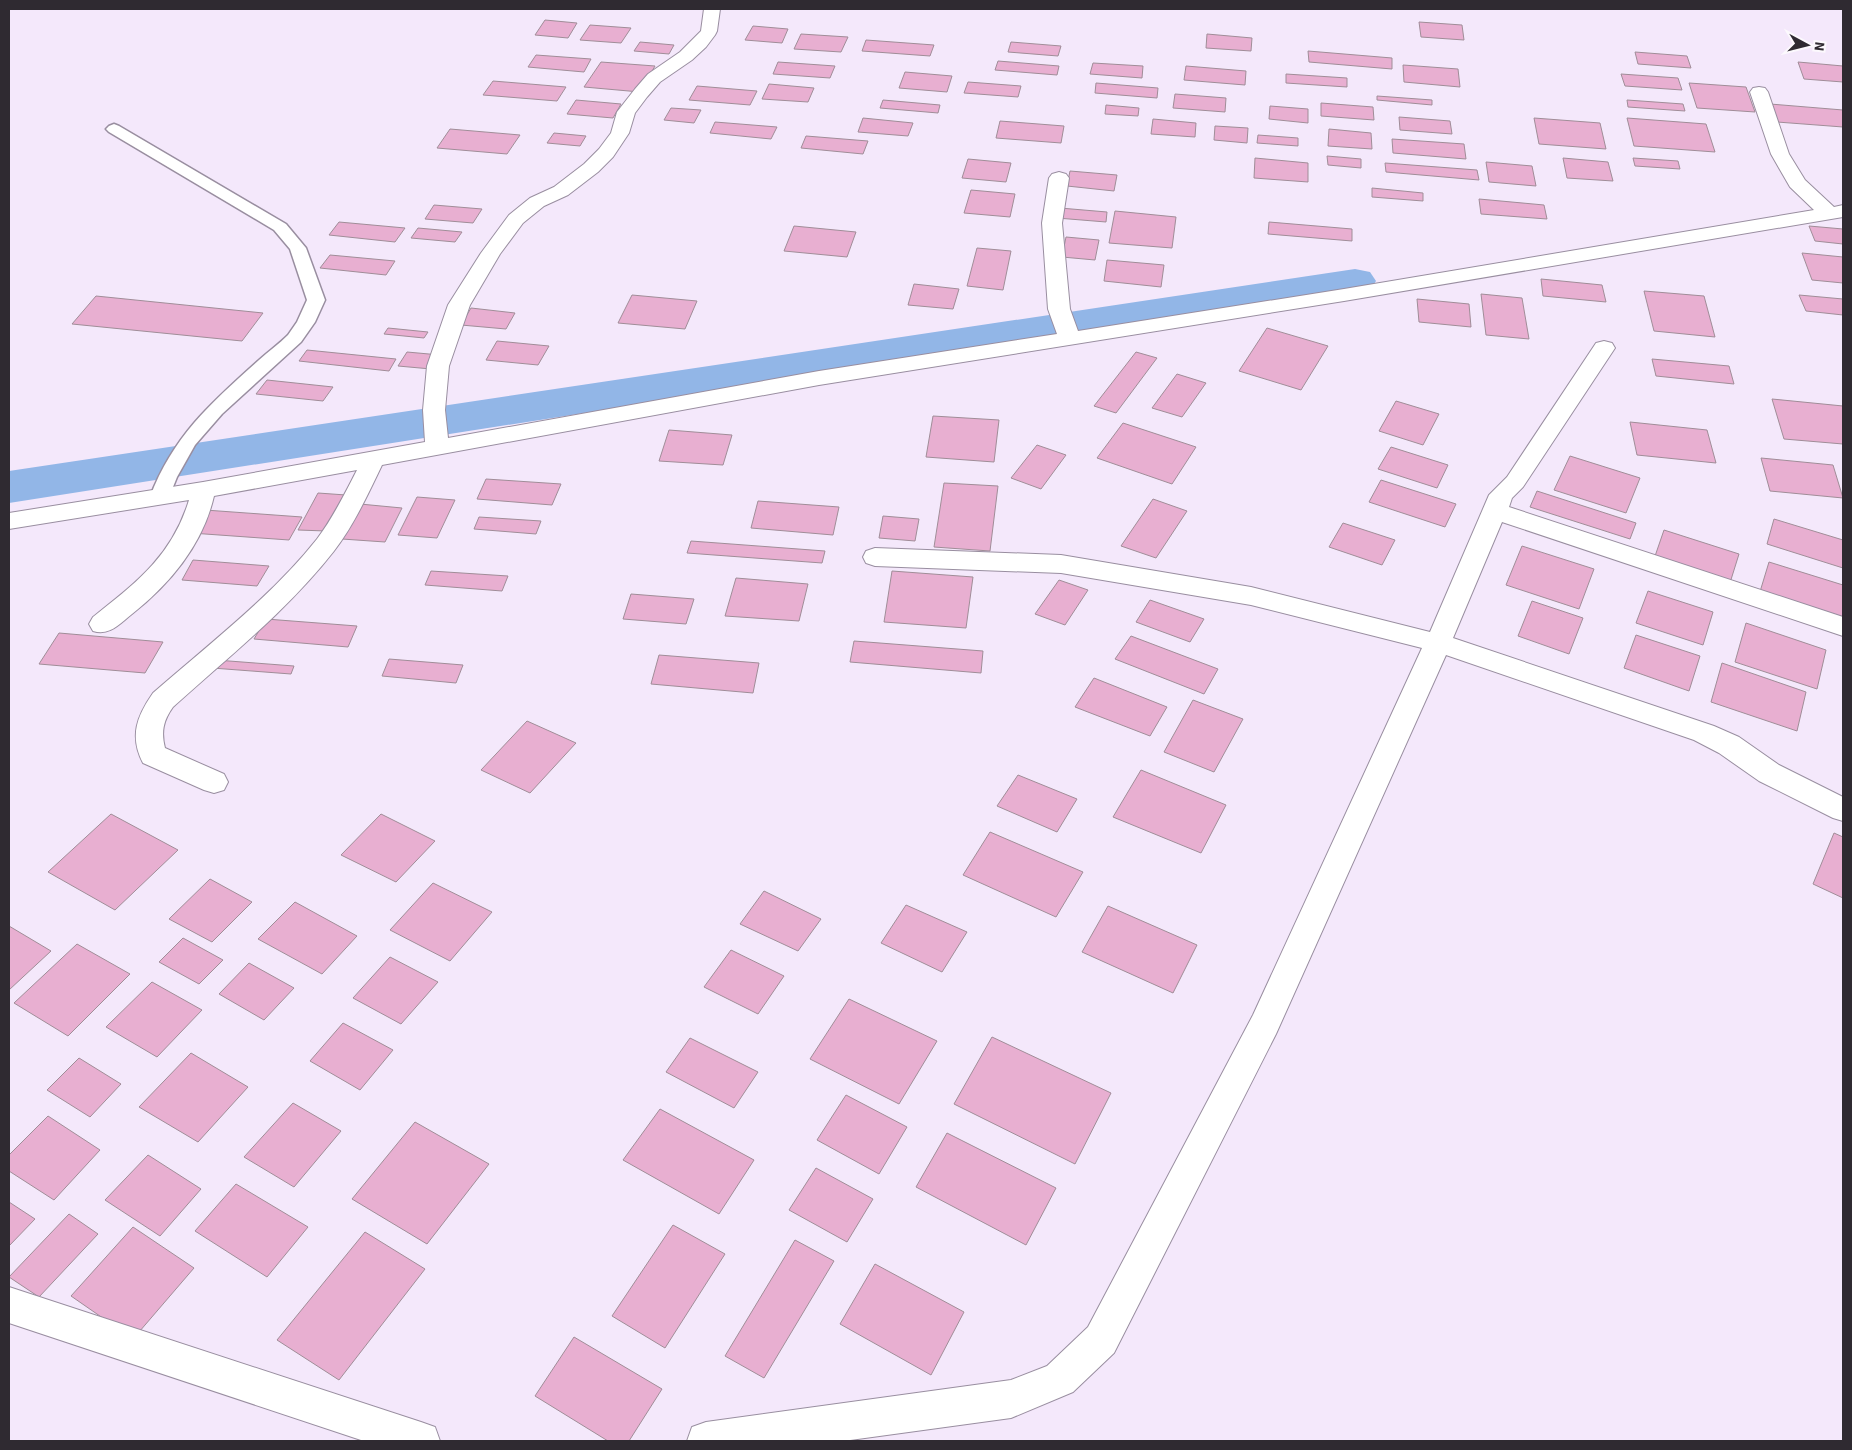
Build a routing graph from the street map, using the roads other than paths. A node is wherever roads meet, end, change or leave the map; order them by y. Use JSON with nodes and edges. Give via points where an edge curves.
{"nodes":[{"id":1,"x":712,"y":9,"type":"edge"},
{"id":2,"x":1759,"y":92,"type":"dead end"},
{"id":3,"x":114,"y":129,"type":"dead end"},
{"id":4,"x":1059,"y":178,"type":"dead end"},
{"id":5,"x":1830,"y":209,"type":"edge"},
{"id":6,"x":1069,"y":336,"type":"junction"},
{"id":7,"x":1604,"y":348,"type":"dead end"},
{"id":8,"x":437,"y":442,"type":"junction"},
{"id":9,"x":374,"y":458,"type":"junction"},
{"id":10,"x":203,"y":490,"type":"junction"},
{"id":11,"x":162,"y":491,"type":"junction"},
{"id":12,"x":1495,"y":511,"type":"junction"},
{"id":13,"x":9,"y":521,"type":"edge"},
{"id":14,"x":875,"y":557,"type":"dead end"},
{"id":15,"x":102,"y":624,"type":"dead end"},
{"id":16,"x":1843,"y":627,"type":"edge"},
{"id":17,"x":1438,"y":643,"type":"junction"},
{"id":18,"x":214,"y":782,"type":"dead end"},
{"id":19,"x":1843,"y":810,"type":"edge"},
{"id":20,"x":9,"y":1305,"type":"edge"},
{"id":21,"x":421,"y":1441,"type":"edge"},
{"id":22,"x":706,"y":1441,"type":"edge"}],
"edges":[{"from":1,"to":8,"type":"street","via":[[709,32],[700,44],[654,78],[640,93],[626,112],[620,133],[606,153],[561,190],[537,202],[503,235],[459,305],[438,366],[434,410]]},
{"from":2,"to":5,"type":"street","via":[[1780,154],[1798,183]]},
{"from":3,"to":11,"type":"lane","via":[[280,227],[298,248],[316,300],[297,335],[193,433],[181,448]]},
{"from":4,"to":6,"type":"street","via":[[1052,223],[1059,310]]},
{"from":5,"to":6,"type":"street","via":[[1344,295]]},
{"from":6,"to":8,"type":"street"},
{"from":7,"to":12,"type":"street","via":[[1515,482],[1501,495]]},
{"from":8,"to":9,"type":"street"},
{"from":9,"to":10,"type":"street"},
{"from":9,"to":18,"type":"street","via":[[354,499],[326,544],[288,588],[163,700],[150,718],[148,739],[153,756]]},
{"from":10,"to":11,"type":"street"},
{"from":10,"to":15,"type":"street","via":[[200,505],[180,546],[160,574]]},
{"from":11,"to":13,"type":"street"},
{"from":12,"to":16,"type":"street"},
{"from":12,"to":17,"type":"street"},
{"from":14,"to":17,"type":"street","via":[[1061,564],[1251,596]]},
{"from":17,"to":19,"type":"street","via":[[1704,733],[1769,773]]},
{"from":17,"to":22,"type":"street","via":[[1265,1024],[1101,1340],[1060,1379],[1011,1399]]},
{"from":20,"to":21,"type":"street"}]}
